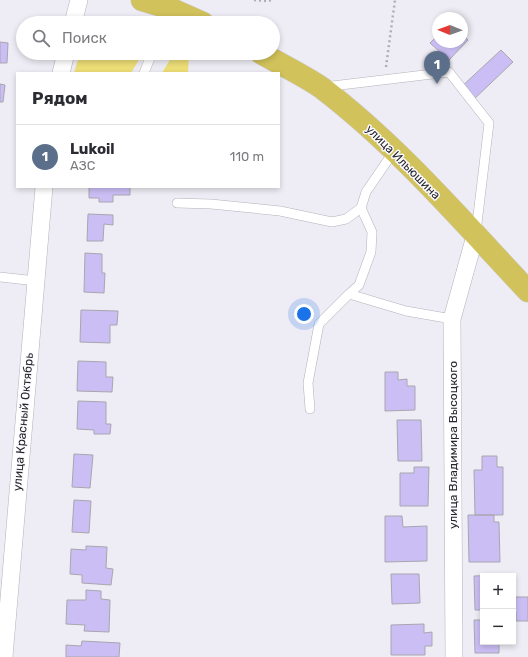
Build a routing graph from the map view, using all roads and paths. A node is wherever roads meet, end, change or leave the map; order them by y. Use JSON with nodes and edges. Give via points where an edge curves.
{"nodes":[{"id":1,"x":79,"y":0,"type":"edge"},
{"id":2,"x":142,"y":0,"type":"edge"},
{"id":3,"x":254,"y":0,"type":"edge"},
{"id":4,"x":273,"y":0,"type":"edge"},
{"id":5,"x":395,"y":0,"type":"edge"},
{"id":6,"x":75,"y":16,"type":"edge"},
{"id":7,"x":166,"y":16,"type":"edge"},
{"id":8,"x":64,"y":60,"type":"edge"},
{"id":9,"x":149,"y":60,"type":"edge"},
{"id":10,"x":273,"y":60,"type":"edge"},
{"id":11,"x":61,"y":72,"type":"edge"},
{"id":12,"x":144,"y":72,"type":"edge"},
{"id":13,"x":384,"y":80,"type":"junction"},
{"id":14,"x":320,"y":87,"type":"junction"},
{"id":15,"x":394,"y":151,"type":"junction"},
{"id":16,"x":44,"y":188,"type":"edge"},
{"id":17,"x":177,"y":203,"type":"dead end"},
{"id":18,"x":361,"y":208,"type":"junction"},
{"id":19,"x":475,"y":236,"type":"junction"},
{"id":20,"x":0,"y":277,"type":"edge"},
{"id":21,"x":36,"y":281,"type":"junction"},
{"id":22,"x":528,"y":291,"type":"edge"},
{"id":23,"x":349,"y":294,"type":"junction"},
{"id":24,"x":452,"y":319,"type":"junction"},
{"id":25,"x":310,"y":409,"type":"dead end"},
{"id":26,"x":4,"y":657,"type":"edge"},
{"id":27,"x":454,"y":657,"type":"edge"}],
"edges":[{"from":1,"to":6,"type":"street"},
{"from":2,"to":7,"type":"highway"},
{"from":3,"to":4,"type":"path"},
{"from":5,"to":13,"type":"path"},
{"from":8,"to":11,"type":"street"},
{"from":9,"to":12,"type":"lane"},
{"from":10,"to":14,"type":"highway","name":"улица Ильюшина"},
{"from":13,"to":14,"type":"lane"},
{"from":13,"to":19,"type":"lane","via":[[449,72],[489,123]]},
{"from":14,"to":15,"type":"highway","name":"улица Ильюшина","via":[[370,127]]},
{"from":15,"to":18,"type":"lane","via":[[366,192]]},
{"from":15,"to":19,"type":"highway","name":"улица Ильюшина"},
{"from":16,"to":21,"type":"street","name":"улица Красный Октябрь"},
{"from":17,"to":18,"type":"lane","via":[[280,211],[332,222],[346,219]]},
{"from":18,"to":23,"type":"lane","via":[[372,232],[371,252],[359,285]]},
{"from":19,"to":22,"type":"highway","name":"улица Ильюшина"},
{"from":19,"to":24,"type":"street","name":"улица Владимира Высоцкого"},
{"from":20,"to":21,"type":"lane"},
{"from":21,"to":26,"type":"street","name":"улица Красный Октябрь"},
{"from":23,"to":24,"type":"lane","via":[[406,311]]},
{"from":23,"to":25,"type":"lane","via":[[320,324],[308,383]]},
{"from":24,"to":27,"type":"street","name":"улица Владимира Высоцкого"}]}
